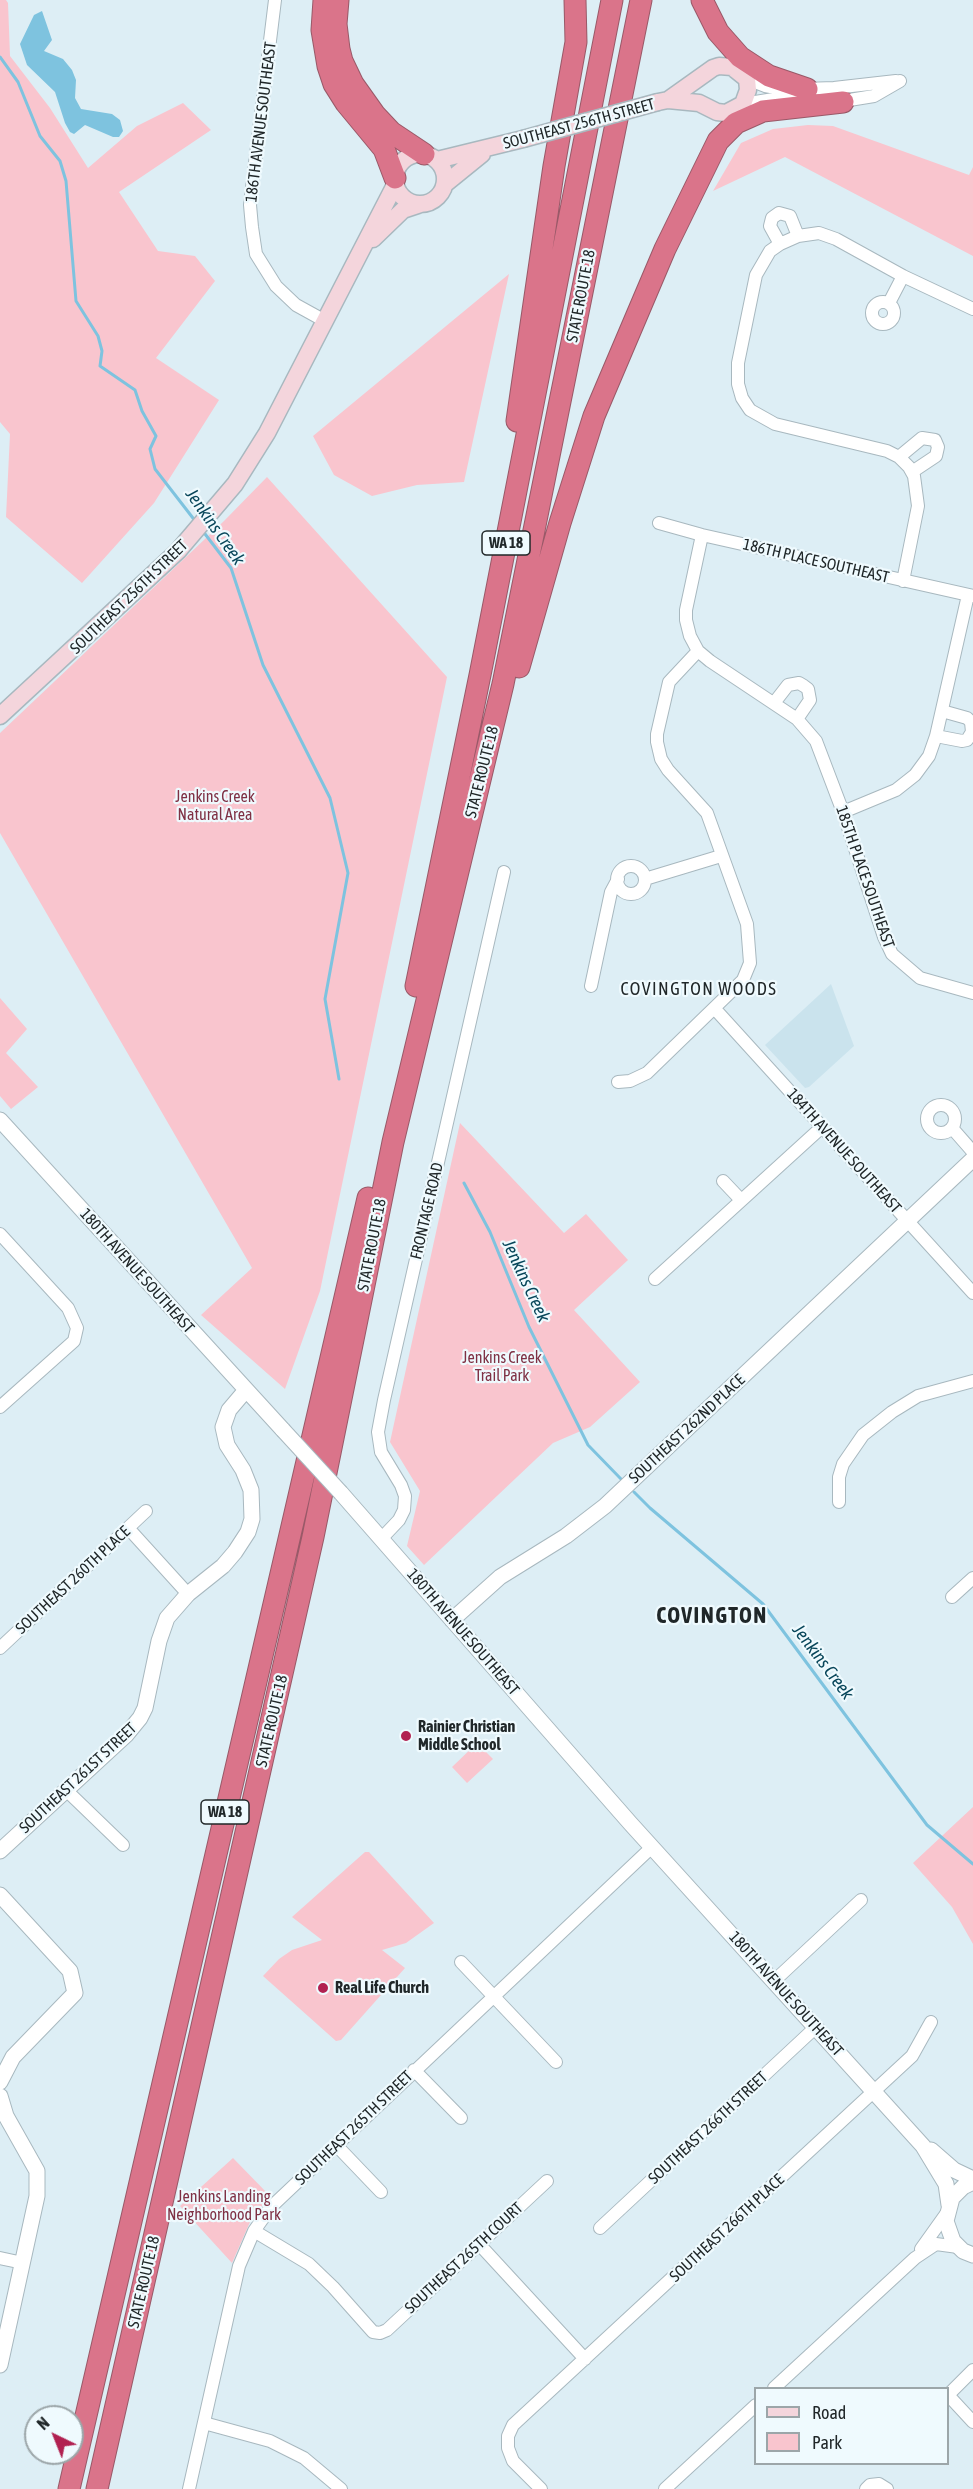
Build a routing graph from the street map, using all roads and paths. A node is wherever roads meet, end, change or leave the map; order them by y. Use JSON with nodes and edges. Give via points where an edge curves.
{"nodes":[{"id":1,"x":275,"y":0,"type":"edge"},
{"id":2,"x":324,"y":0,"type":"edge"},
{"id":3,"x":338,"y":0,"type":"edge"},
{"id":4,"x":575,"y":0,"type":"edge"},
{"id":5,"x":612,"y":0,"type":"edge"},
{"id":6,"x":641,"y":0,"type":"edge"},
{"id":7,"x":691,"y":0,"type":"edge"},
{"id":8,"x":702,"y":0,"type":"edge"},
{"id":9,"x":740,"y":73,"type":"junction"},
{"id":10,"x":807,"y":89,"type":"junction"},
{"id":11,"x":663,"y":101,"type":"junction"},
{"id":12,"x":843,"y":102,"type":"junction"},
{"id":13,"x":735,"y":108,"type":"junction"},
{"id":14,"x":490,"y":149,"type":"junction"},
{"id":15,"x":430,"y":157,"type":"junction"},
{"id":16,"x":395,"y":181,"type":"junction"},
{"id":17,"x":445,"y":184,"type":"junction"},
{"id":18,"x":421,"y":204,"type":"junction"},
{"id":19,"x":365,"y":245,"type":"junction"},
{"id":20,"x":665,"y":249,"type":"junction"},
{"id":21,"x":903,"y":276,"type":"junction"},
{"id":22,"x":890,"y":303,"type":"dead end"},
{"id":23,"x":973,"y":309,"type":"edge"},
{"id":24,"x":325,"y":321,"type":"junction"},
{"id":25,"x":899,"y":457,"type":"junction"},
{"id":26,"x":910,"y":470,"type":"junction"},
{"id":27,"x":659,"y":523,"type":"dead end"},
{"id":28,"x":702,"y":535,"type":"junction"},
{"id":29,"x":903,"y":581,"type":"junction"},
{"id":30,"x":970,"y":596,"type":"edge"},
{"id":31,"x":698,"y":651,"type":"junction"},
{"id":32,"x":480,"y":675,"type":"junction"},
{"id":33,"x":774,"y":703,"type":"junction"},
{"id":34,"x":942,"y":711,"type":"junction"},
{"id":35,"x":0,"y":716,"type":"edge"},
{"id":36,"x":797,"y":718,"type":"junction"},
{"id":37,"x":936,"y":736,"type":"junction"},
{"id":38,"x":843,"y":812,"type":"junction"},
{"id":39,"x":722,"y":856,"type":"junction"},
{"id":40,"x":504,"y":872,"type":"dead end"},
{"id":41,"x":618,"y":879,"type":"junction"},
{"id":42,"x":645,"y":879,"type":"junction"},
{"id":43,"x":450,"y":904,"type":"junction"},
{"id":44,"x":591,"y":986,"type":"dead end"},
{"id":45,"x":973,"y":993,"type":"edge"},
{"id":46,"x":715,"y":1009,"type":"junction"},
{"id":47,"x":618,"y":1082,"type":"dead end"},
{"id":48,"x":400,"y":1087,"type":"junction"},
{"id":49,"x":0,"y":1120,"type":"edge"},
{"id":50,"x":822,"y":1127,"type":"junction"},
{"id":51,"x":952,"y":1128,"type":"dead end"},
{"id":52,"x":388,"y":1139,"type":"junction"},
{"id":53,"x":973,"y":1152,"type":"edge"},
{"id":54,"x":973,"y":1159,"type":"edge"},
{"id":55,"x":723,"y":1181,"type":"dead end"},
{"id":56,"x":741,"y":1200,"type":"junction"},
{"id":57,"x":907,"y":1220,"type":"junction"},
{"id":58,"x":0,"y":1234,"type":"edge"},
{"id":59,"x":655,"y":1279,"type":"dead end"},
{"id":60,"x":973,"y":1293,"type":"edge"},
{"id":61,"x":973,"y":1381,"type":"edge"},
{"id":62,"x":246,"y":1390,"type":"junction"},
{"id":63,"x":0,"y":1407,"type":"edge"},
{"id":64,"x":839,"y":1502,"type":"dead end"},
{"id":65,"x":146,"y":1511,"type":"dead end"},
{"id":66,"x":129,"y":1529,"type":"junction"},
{"id":67,"x":381,"y":1539,"type":"junction"},
{"id":68,"x":973,"y":1578,"type":"edge"},
{"id":69,"x":189,"y":1594,"type":"junction"},
{"id":70,"x":952,"y":1597,"type":"dead end"},
{"id":71,"x":452,"y":1620,"type":"junction"},
{"id":72,"x":0,"y":1648,"type":"edge"},
{"id":73,"x":66,"y":1790,"type":"junction"},
{"id":74,"x":123,"y":1845,"type":"dead end"},
{"id":75,"x":652,"y":1847,"type":"junction"},
{"id":76,"x":0,"y":1851,"type":"edge"},
{"id":77,"x":0,"y":1895,"type":"edge"},
{"id":78,"x":861,"y":1900,"type":"dead end"},
{"id":79,"x":462,"y":1962,"type":"dead end"},
{"id":80,"x":774,"y":1981,"type":"junction"},
{"id":81,"x":493,"y":1995,"type":"junction"},
{"id":82,"x":931,"y":2022,"type":"dead end"},
{"id":83,"x":816,"y":2027,"type":"junction"},
{"id":84,"x":556,"y":2062,"type":"dead end"},
{"id":85,"x":414,"y":2070,"type":"junction"},
{"id":86,"x":0,"y":2082,"type":"edge"},
{"id":87,"x":875,"y":2091,"type":"junction"},
{"id":88,"x":0,"y":2096,"type":"edge"},
{"id":89,"x":461,"y":2118,"type":"dead end"},
{"id":90,"x":336,"y":2145,"type":"junction"},
{"id":91,"x":923,"y":2146,"type":"junction"},
{"id":92,"x":547,"y":2181,"type":"dead end"},
{"id":93,"x":973,"y":2181,"type":"edge"},
{"id":94,"x":381,"y":2192,"type":"dead end"},
{"id":95,"x":947,"y":2210,"type":"junction"},
{"id":96,"x":600,"y":2228,"type":"dead end"},
{"id":97,"x":254,"y":2231,"type":"junction"},
{"id":98,"x":479,"y":2244,"type":"junction"},
{"id":99,"x":958,"y":2247,"type":"junction"},
{"id":100,"x":973,"y":2255,"type":"edge"},
{"id":101,"x":0,"y":2258,"type":"edge"},
{"id":102,"x":915,"y":2258,"type":"junction"},
{"id":103,"x":23,"y":2263,"type":"junction"},
{"id":104,"x":585,"y":2359,"type":"junction"},
{"id":105,"x":0,"y":2365,"type":"edge"},
{"id":106,"x":973,"y":2370,"type":"edge"},
{"id":107,"x":775,"y":2387,"type":"edge"},
{"id":108,"x":949,"y":2395,"type":"edge"},
{"id":109,"x":949,"y":2397,"type":"edge"},
{"id":110,"x":754,"y":2407,"type":"edge"},
{"id":111,"x":973,"y":2422,"type":"edge"},
{"id":112,"x":204,"y":2423,"type":"junction"},
{"id":113,"x":69,"y":2489,"type":"edge"},
{"id":114,"x":97,"y":2489,"type":"edge"},
{"id":115,"x":189,"y":2489,"type":"edge"},
{"id":116,"x":341,"y":2489,"type":"edge"},
{"id":117,"x":541,"y":2489,"type":"edge"},
{"id":118,"x":665,"y":2489,"type":"edge"},
{"id":119,"x":866,"y":2489,"type":"edge"},
{"id":120,"x":887,"y":2489,"type":"edge"}],
"edges":[{"from":1,"to":24,"type":"street","name":"186TH AVENUE SOUTHEAST","via":[[250,205],[256,254],[276,286],[296,305]]},
{"from":2,"to":16,"type":"highway","via":[[322,30],[334,84],[384,149]]},
{"from":3,"to":15,"type":"highway","via":[[339,49],[353,84],[391,132]]},
{"from":4,"to":32,"type":"highway","via":[[575,52],[549,197]]},
{"from":5,"to":32,"type":"highway","name":"STATE ROUTE 18","number":"WA 18"},
{"from":6,"to":43,"type":"highway","name":"STATE ROUTE 18","number":"WA 18","via":[[503,684]]},
{"from":7,"to":9,"type":"highway","via":[[706,32]]},
{"from":8,"to":10,"type":"highway","via":[[718,32],[740,57],[769,76]]},
{"from":9,"to":10,"type":"street","via":[[773,88]]},
{"from":9,"to":11,"type":"main road","via":[[713,68]]},
{"from":9,"to":13,"type":"main road","via":[[748,90]]},
{"from":10,"to":12,"type":"street","via":[[900,81],[874,96]]},
{"from":11,"to":13,"type":"main road","via":[[699,103],[717,111]]},
{"from":11,"to":14,"type":"main road","name":"SOUTHEAST 256TH STREET","bridge":true},
{"from":12,"to":13,"type":"street","via":[[780,98]]},
{"from":12,"to":20,"type":"highway","via":[[766,110],[736,123],[718,141]]},
{"from":13,"to":20,"type":"highway","via":[[711,131],[685,186]]},
{"from":14,"to":15,"type":"main road","name":"SOUTHEAST 256TH STREET"},
{"from":14,"to":17,"type":"main road","name":"SOUTHEAST 256TH STREET"},
{"from":15,"to":16,"type":"main road","via":[[407,157],[396,170]]},
{"from":15,"to":17,"type":"main road","via":[[444,171]]},
{"from":16,"to":18,"type":"main road","via":[[405,199]]},
{"from":16,"to":19,"type":"main road","name":"SOUTHEAST 256TH STREET"},
{"from":17,"to":18,"type":"main road","via":[[436,198]]},
{"from":18,"to":19,"type":"main road","name":"SOUTHEAST 256TH STREET","via":[[397,214]]},
{"from":19,"to":24,"type":"main road","name":"SOUTHEAST 256TH STREET"},
{"from":20,"to":43,"type":"highway","via":[[594,416]]},
{"from":21,"to":22,"type":"street"},
{"from":21,"to":23,"type":"street"},
{"from":21,"to":25,"type":"street","via":[[828,235],[810,233],[789,240],[770,251],[756,275],[738,363],[738,384],[750,410],[775,424]]},
{"from":24,"to":35,"type":"main road","name":"SOUTHEAST 256TH STREET","via":[[267,434],[200,528]]},
{"from":25,"to":26,"type":"street"},
{"from":25,"to":26,"type":"street","via":[[922,438],[935,440],[936,456]]},
{"from":26,"to":29,"type":"street","via":[[918,506]]},
{"from":27,"to":28,"type":"street","name":"186TH PLACE SOUTHEAST"},
{"from":28,"to":29,"type":"street","name":"186TH PLACE SOUTHEAST"},
{"from":28,"to":31,"type":"street","via":[[686,610],[690,636]]},
{"from":29,"to":30,"type":"street","name":"186TH PLACE SOUTHEAST"},
{"from":30,"to":34,"type":"street"},
{"from":31,"to":33,"type":"street","name":"185TH PLACE SOUTHEAST"},
{"from":31,"to":39,"type":"street","via":[[669,682],[657,742],[668,770],[707,813]]},
{"from":32,"to":48,"type":"highway","name":"STATE ROUTE 18","number":"WA 18"},
{"from":33,"to":36,"type":"street","name":"185TH PLACE SOUTHEAST"},
{"from":33,"to":36,"type":"street","via":[[788,686],[804,686],[810,700]]},
{"from":34,"to":37,"type":"street"},
{"from":34,"to":37,"type":"street","via":[[968,718],[972,732],[962,741]]},
{"from":36,"to":38,"type":"street","name":"185TH PLACE SOUTHEAST","via":[[816,741]]},
{"from":37,"to":38,"type":"street","via":[[915,775],[882,796]]},
{"from":38,"to":45,"type":"street","name":"185TH PLACE SOUTHEAST","via":[[892,954],[920,978]]},
{"from":39,"to":42,"type":"street"},
{"from":39,"to":46,"type":"street","via":[[747,924],[750,963],[743,980]]},
{"from":40,"to":67,"type":"street","name":"FRONTAGE ROAD","via":[[378,1432],[381,1452],[405,1496],[399,1520]]},
{"from":41,"to":42,"type":"street","via":[[621,870],[629,866],[638,867]]},
{"from":41,"to":42,"type":"street","via":[[620,888],[632,894],[643,888]]},
{"from":41,"to":44,"type":"street","via":[[611,892]]},
{"from":43,"to":48,"type":"highway","name":"STATE ROUTE 18","number":"WA 18"},
{"from":46,"to":47,"type":"street","via":[[646,1073]]},
{"from":46,"to":50,"type":"street","name":"184TH AVENUE SOUTHEAST"},
{"from":48,"to":52,"type":"highway","name":"STATE ROUTE 18","number":"WA 18"},
{"from":49,"to":62,"type":"street","name":"180TH AVENUE SOUTHEAST"},
{"from":50,"to":56,"type":"street"},
{"from":50,"to":57,"type":"street","name":"184TH AVENUE SOUTHEAST"},
{"from":51,"to":53,"type":"street"},
{"from":52,"to":113,"type":"highway","name":"STATE ROUTE 18","number":"WA 18","via":[[290,1526]]},
{"from":52,"to":114,"type":"highway","name":"STATE ROUTE 18","number":"WA 18","via":[[311,1549]]},
{"from":54,"to":57,"type":"street","name":"SOUTHEAST 262ND PLACE"},
{"from":55,"to":56,"type":"street"},
{"from":56,"to":59,"type":"street"},
{"from":57,"to":60,"type":"street","name":"184TH AVENUE SOUTHEAST"},
{"from":57,"to":71,"type":"street","name":"SOUTHEAST 262ND PLACE","via":[[605,1506],[566,1536],[500,1577]]},
{"from":58,"to":63,"type":"street","via":[[68,1308],[77,1328],[74,1341]]},
{"from":61,"to":64,"type":"street","via":[[918,1396],[863,1435],[843,1464]]},
{"from":62,"to":67,"type":"street","name":"180TH AVENUE SOUTHEAST","bridge":true},
{"from":62,"to":69,"type":"street","name":"SOUTHEAST 261ST STREET","via":[[228,1410],[223,1427],[227,1445],[251,1490],[252,1519],[235,1552]]},
{"from":65,"to":66,"type":"street","name":"SOUTHEAST 260TH PLACE"},
{"from":66,"to":69,"type":"street"},
{"from":66,"to":72,"type":"street","name":"SOUTHEAST 260TH PLACE"},
{"from":67,"to":71,"type":"street","name":"180TH AVENUE SOUTHEAST"},
{"from":68,"to":70,"type":"street"},
{"from":69,"to":73,"type":"street","name":"SOUTHEAST 261ST STREET","via":[[167,1618],[162,1630],[140,1718]]},
{"from":71,"to":75,"type":"street","name":"180TH AVENUE SOUTHEAST"},
{"from":73,"to":74,"type":"street"},
{"from":73,"to":76,"type":"street","name":"SOUTHEAST 261ST STREET"},
{"from":75,"to":80,"type":"street","name":"180TH AVENUE SOUTHEAST"},
{"from":75,"to":81,"type":"street","name":"SOUTHEAST 265TH STREET"},
{"from":77,"to":86,"type":"street","via":[[70,1971],[75,1993],[13,2057]]},
{"from":78,"to":80,"type":"street"},
{"from":79,"to":81,"type":"street"},
{"from":80,"to":83,"type":"street","name":"180TH AVENUE SOUTHEAST"},
{"from":81,"to":84,"type":"street"},
{"from":81,"to":85,"type":"street","name":"SOUTHEAST 265TH STREET"},
{"from":82,"to":87,"type":"street","name":"SOUTHEAST 266TH PLACE","via":[[912,2056]]},
{"from":83,"to":87,"type":"street","name":"180TH AVENUE SOUTHEAST"},
{"from":83,"to":96,"type":"street","name":"SOUTHEAST 266TH STREET"},
{"from":85,"to":89,"type":"street"},
{"from":85,"to":90,"type":"street","name":"SOUTHEAST 265TH STREET"},
{"from":87,"to":91,"type":"street","name":"180TH AVENUE SOUTHEAST"},
{"from":87,"to":104,"type":"street","name":"SOUTHEAST 266TH PLACE"},
{"from":88,"to":103,"type":"street","via":[[6,2116],[37,2171],[37,2196]]},
{"from":90,"to":94,"type":"street"},
{"from":90,"to":97,"type":"street","name":"SOUTHEAST 265TH STREET","via":[[271,2207]]},
{"from":91,"to":93,"type":"street","name":"180TH AVENUE SOUTHEAST"},
{"from":91,"to":95,"type":"street","name":"180TH AVENUE SOUTHEAST","via":[[943,2177],[948,2192]]},
{"from":92,"to":98,"type":"street","name":"SOUTHEAST 265TH COURT"},
{"from":93,"to":95,"type":"street","via":[[957,2192]]},
{"from":95,"to":99,"type":"street","name":"180TH AVENUE SOUTHEAST","via":[[950,2235]]},
{"from":95,"to":102,"type":"street"},
{"from":97,"to":98,"type":"street","name":"SOUTHEAST 265TH COURT","via":[[309,2264],[372,2332],[380,2333]]},
{"from":97,"to":112,"type":"street","name":"SOUTHEAST 265TH STREET","via":[[239,2266]]},
{"from":98,"to":104,"type":"street"},
{"from":99,"to":100,"type":"street"},
{"from":99,"to":102,"type":"street","via":[[936,2244]]},
{"from":101,"to":103,"type":"street"},
{"from":102,"to":107,"type":"street"},
{"from":103,"to":105,"type":"street"},
{"from":104,"to":117,"type":"street","name":"SOUTHEAST 266TH PLACE","via":[[513,2425],[508,2436],[513,2461]]},
{"from":106,"to":108,"type":"street"},
{"from":109,"to":111,"type":"street"},
{"from":110,"to":118,"type":"street"},
{"from":112,"to":115,"type":"street","name":"SOUTHEAST 265TH STREET"},
{"from":112,"to":116,"type":"street","via":[[270,2441],[304,2458]]},
{"from":119,"to":120,"type":"street","via":[[879,2484]]}]}
